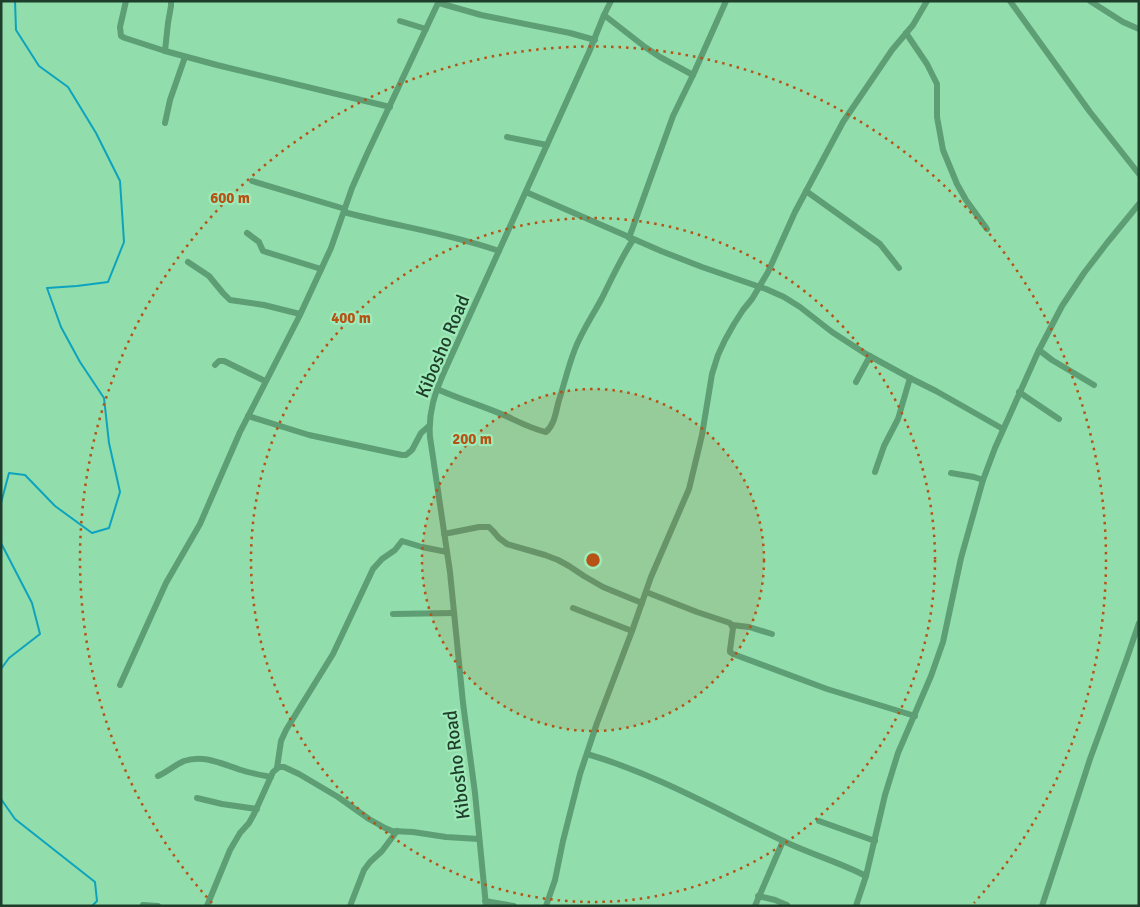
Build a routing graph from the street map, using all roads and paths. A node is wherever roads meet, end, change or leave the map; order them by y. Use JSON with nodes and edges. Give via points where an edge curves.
{"nodes":[{"id":1,"x":126,"y":1,"type":"edge"},
{"id":2,"x":171,"y":1,"type":"edge"},
{"id":3,"x":611,"y":1,"type":"edge"},
{"id":4,"x":726,"y":1,"type":"edge"},
{"id":5,"x":927,"y":1,"type":"edge"},
{"id":6,"x":1010,"y":1,"type":"edge"},
{"id":7,"x":1090,"y":1,"type":"edge"},
{"id":8,"x":439,"y":2,"type":"edge"},
{"id":9,"x":604,"y":15,"type":"junction"},
{"id":10,"x":400,"y":21,"type":"dead end"},
{"id":11,"x":426,"y":29,"type":"junction"},
{"id":12,"x":1139,"y":29,"type":"edge"},
{"id":13,"x":906,"y":33,"type":"junction"},
{"id":14,"x":594,"y":40,"type":"junction"},
{"id":15,"x":165,"y":52,"type":"junction"},
{"id":16,"x":185,"y":57,"type":"junction"},
{"id":17,"x":693,"y":75,"type":"junction"},
{"id":18,"x":390,"y":107,"type":"junction"},
{"id":19,"x":164,"y":123,"type":"dead end"},
{"id":20,"x":507,"y":137,"type":"dead end"},
{"id":21,"x":547,"y":145,"type":"junction"},
{"id":22,"x":1139,"y":174,"type":"edge"},
{"id":23,"x":252,"y":182,"type":"dead end"},
{"id":24,"x":806,"y":191,"type":"junction"},
{"id":25,"x":526,"y":192,"type":"junction"},
{"id":26,"x":1139,"y":204,"type":"edge"},
{"id":27,"x":344,"y":211,"type":"junction"},
{"id":28,"x":987,"y":229,"type":"dead end"},
{"id":29,"x":248,"y":233,"type":"dead end"},
{"id":30,"x":631,"y":239,"type":"junction"},
{"id":31,"x":499,"y":251,"type":"junction"},
{"id":32,"x":188,"y":262,"type":"dead end"},
{"id":33,"x":899,"y":268,"type":"dead end"},
{"id":34,"x":321,"y":269,"type":"junction"},
{"id":35,"x":760,"y":287,"type":"junction"},
{"id":36,"x":300,"y":314,"type":"junction"},
{"id":37,"x":1039,"y":350,"type":"junction"},
{"id":38,"x":870,"y":356,"type":"junction"},
{"id":39,"x":215,"y":365,"type":"dead end"},
{"id":40,"x":910,"y":378,"type":"junction"},
{"id":41,"x":266,"y":381,"type":"junction"},
{"id":42,"x":856,"y":382,"type":"dead end"},
{"id":43,"x":1094,"y":385,"type":"dead end"},
{"id":44,"x":437,"y":389,"type":"junction"},
{"id":45,"x":1019,"y":392,"type":"junction"},
{"id":46,"x":248,"y":416,"type":"junction"},
{"id":47,"x":1059,"y":420,"type":"dead end"},
{"id":48,"x":429,"y":426,"type":"junction"},
{"id":49,"x":1003,"y":429,"type":"junction"},
{"id":50,"x":875,"y":472,"type":"dead end"},
{"id":51,"x":951,"y":473,"type":"dead end"},
{"id":52,"x":983,"y":480,"type":"junction"},
{"id":53,"x":444,"y":534,"type":"junction"},
{"id":54,"x":447,"y":552,"type":"junction"},
{"id":55,"x":646,"y":592,"type":"junction"},
{"id":56,"x":642,"y":603,"type":"junction"},
{"id":57,"x":572,"y":608,"type":"dead end"},
{"id":58,"x":454,"y":613,"type":"junction"},
{"id":59,"x":393,"y":614,"type":"dead end"},
{"id":60,"x":1139,"y":624,"type":"edge"},
{"id":61,"x":732,"y":625,"type":"junction"},
{"id":62,"x":632,"y":631,"type":"junction"},
{"id":63,"x":772,"y":634,"type":"dead end"},
{"id":64,"x":120,"y":685,"type":"dead end"},
{"id":65,"x":915,"y":716,"type":"junction"},
{"id":66,"x":587,"y":754,"type":"junction"},
{"id":67,"x":277,"y":768,"type":"junction"},
{"id":68,"x":158,"y":776,"type":"dead end"},
{"id":69,"x":271,"y":777,"type":"junction"},
{"id":70,"x":197,"y":798,"type":"dead end"},
{"id":71,"x":257,"y":809,"type":"junction"},
{"id":72,"x":819,"y":821,"type":"dead end"},
{"id":73,"x":397,"y":831,"type":"junction"},
{"id":74,"x":479,"y":839,"type":"junction"},
{"id":75,"x":783,"y":841,"type":"junction"},
{"id":76,"x":875,"y":841,"type":"junction"},
{"id":77,"x":866,"y":876,"type":"junction"},
{"id":78,"x":758,"y":896,"type":"junction"},
{"id":79,"x":486,"y":903,"type":"edge"},
{"id":80,"x":143,"y":904,"type":"dead end"},
{"id":81,"x":787,"y":905,"type":"edge"},
{"id":82,"x":158,"y":906,"type":"edge"},
{"id":83,"x":206,"y":906,"type":"edge"},
{"id":84,"x":350,"y":906,"type":"edge"},
{"id":85,"x":514,"y":906,"type":"edge"},
{"id":86,"x":546,"y":906,"type":"edge"},
{"id":87,"x":755,"y":906,"type":"edge"},
{"id":88,"x":856,"y":906,"type":"edge"},
{"id":89,"x":1042,"y":906,"type":"edge"}],
"edges":[{"from":1,"to":15,"type":"street","via":[[121,36]]},
{"from":2,"to":15,"type":"street"},
{"from":3,"to":9,"type":"street","name":"Kibosho Road"},
{"from":4,"to":17,"type":"street"},
{"from":5,"to":13,"type":"street"},
{"from":6,"to":22,"type":"street"},
{"from":7,"to":12,"type":"street"},
{"from":8,"to":11,"type":"street"},
{"from":8,"to":14,"type":"street","via":[[481,15]]},
{"from":9,"to":14,"type":"street","name":"Kibosho Road"},
{"from":9,"to":17,"type":"street","via":[[645,47]]},
{"from":10,"to":11,"type":"street"},
{"from":11,"to":18,"type":"street"},
{"from":13,"to":24,"type":"street","via":[[843,122]]},
{"from":13,"to":28,"type":"street","via":[[937,84],[937,118],[943,150],[957,184]]},
{"from":14,"to":21,"type":"street","name":"Kibosho Road"},
{"from":15,"to":16,"type":"street"},
{"from":16,"to":18,"type":"street"},
{"from":16,"to":19,"type":"street"},
{"from":17,"to":30,"type":"street","via":[[673,116]]},
{"from":18,"to":27,"type":"street"},
{"from":20,"to":21,"type":"street"},
{"from":21,"to":25,"type":"street","name":"Kibosho Road"},
{"from":23,"to":27,"type":"street"},
{"from":24,"to":33,"type":"street","via":[[880,244]]},
{"from":24,"to":35,"type":"street"},
{"from":25,"to":30,"type":"street"},
{"from":25,"to":31,"type":"street","name":"Kibosho Road"},
{"from":26,"to":37,"type":"street","via":[[1073,289]]},
{"from":27,"to":31,"type":"street"},
{"from":27,"to":34,"type":"street"},
{"from":29,"to":34,"type":"street","via":[[259,242],[263,251]]},
{"from":30,"to":35,"type":"street"},
{"from":30,"to":44,"type":"street","via":[[575,348],[549,430],[535,429]]},
{"from":31,"to":44,"type":"street","name":"Kibosho Road"},
{"from":32,"to":36,"type":"street","via":[[209,276],[230,300]]},
{"from":34,"to":36,"type":"street"},
{"from":35,"to":38,"type":"street","via":[[792,302]]},
{"from":35,"to":55,"type":"street","via":[[734,324],[718,355],[689,489]]},
{"from":36,"to":41,"type":"street"},
{"from":37,"to":43,"type":"street"},
{"from":37,"to":45,"type":"street"},
{"from":38,"to":40,"type":"street"},
{"from":38,"to":42,"type":"street"},
{"from":39,"to":41,"type":"street","via":[[224,361]]},
{"from":40,"to":49,"type":"street"},
{"from":40,"to":50,"type":"street","via":[[898,419]]},
{"from":41,"to":46,"type":"street"},
{"from":44,"to":48,"type":"street","name":"Kibosho Road"},
{"from":45,"to":47,"type":"street"},
{"from":45,"to":49,"type":"street"},
{"from":46,"to":48,"type":"street","via":[[309,435],[402,455],[412,450]]},
{"from":46,"to":64,"type":"street","via":[[200,524],[166,583]]},
{"from":48,"to":53,"type":"street","name":"Kibosho Road"},
{"from":49,"to":52,"type":"street"},
{"from":51,"to":52,"type":"street"},
{"from":52,"to":65,"type":"street","via":[[961,558],[943,642]]},
{"from":53,"to":54,"type":"street","name":"Kibosho Road"},
{"from":53,"to":56,"type":"street","via":[[488,527],[507,544],[558,560],[603,587]]},
{"from":54,"to":58,"type":"street","name":"Kibosho Road"},
{"from":54,"to":67,"type":"street","via":[[402,541],[373,569],[333,654],[281,740]]},
{"from":55,"to":56,"type":"street"},
{"from":55,"to":61,"type":"street"},
{"from":56,"to":62,"type":"street"},
{"from":57,"to":62,"type":"street"},
{"from":58,"to":59,"type":"street"},
{"from":58,"to":74,"type":"street","name":"Kibosho Road"},
{"from":60,"to":89,"type":"street"},
{"from":61,"to":63,"type":"street"},
{"from":61,"to":65,"type":"street","via":[[730,652],[734,654],[827,689]]},
{"from":62,"to":66,"type":"street"},
{"from":65,"to":76,"type":"street","via":[[885,795]]},
{"from":66,"to":75,"type":"street","via":[[679,790]]},
{"from":66,"to":86,"type":"street"},
{"from":67,"to":69,"type":"street"},
{"from":67,"to":73,"type":"street","via":[[284,767],[299,774],[385,828]]},
{"from":68,"to":69,"type":"street","via":[[195,758]]},
{"from":69,"to":71,"type":"street"},
{"from":70,"to":71,"type":"street"},
{"from":71,"to":83,"type":"street","via":[[230,850]]},
{"from":72,"to":76,"type":"street"},
{"from":73,"to":74,"type":"street"},
{"from":73,"to":84,"type":"street","via":[[364,870]]},
{"from":74,"to":79,"type":"street","name":"Kibosho Road"},
{"from":75,"to":77,"type":"street"},
{"from":75,"to":78,"type":"street"},
{"from":76,"to":77,"type":"street"},
{"from":77,"to":88,"type":"street"},
{"from":78,"to":81,"type":"street"},
{"from":78,"to":87,"type":"street"},
{"from":79,"to":85,"type":"street"},
{"from":80,"to":82,"type":"street"}]}
